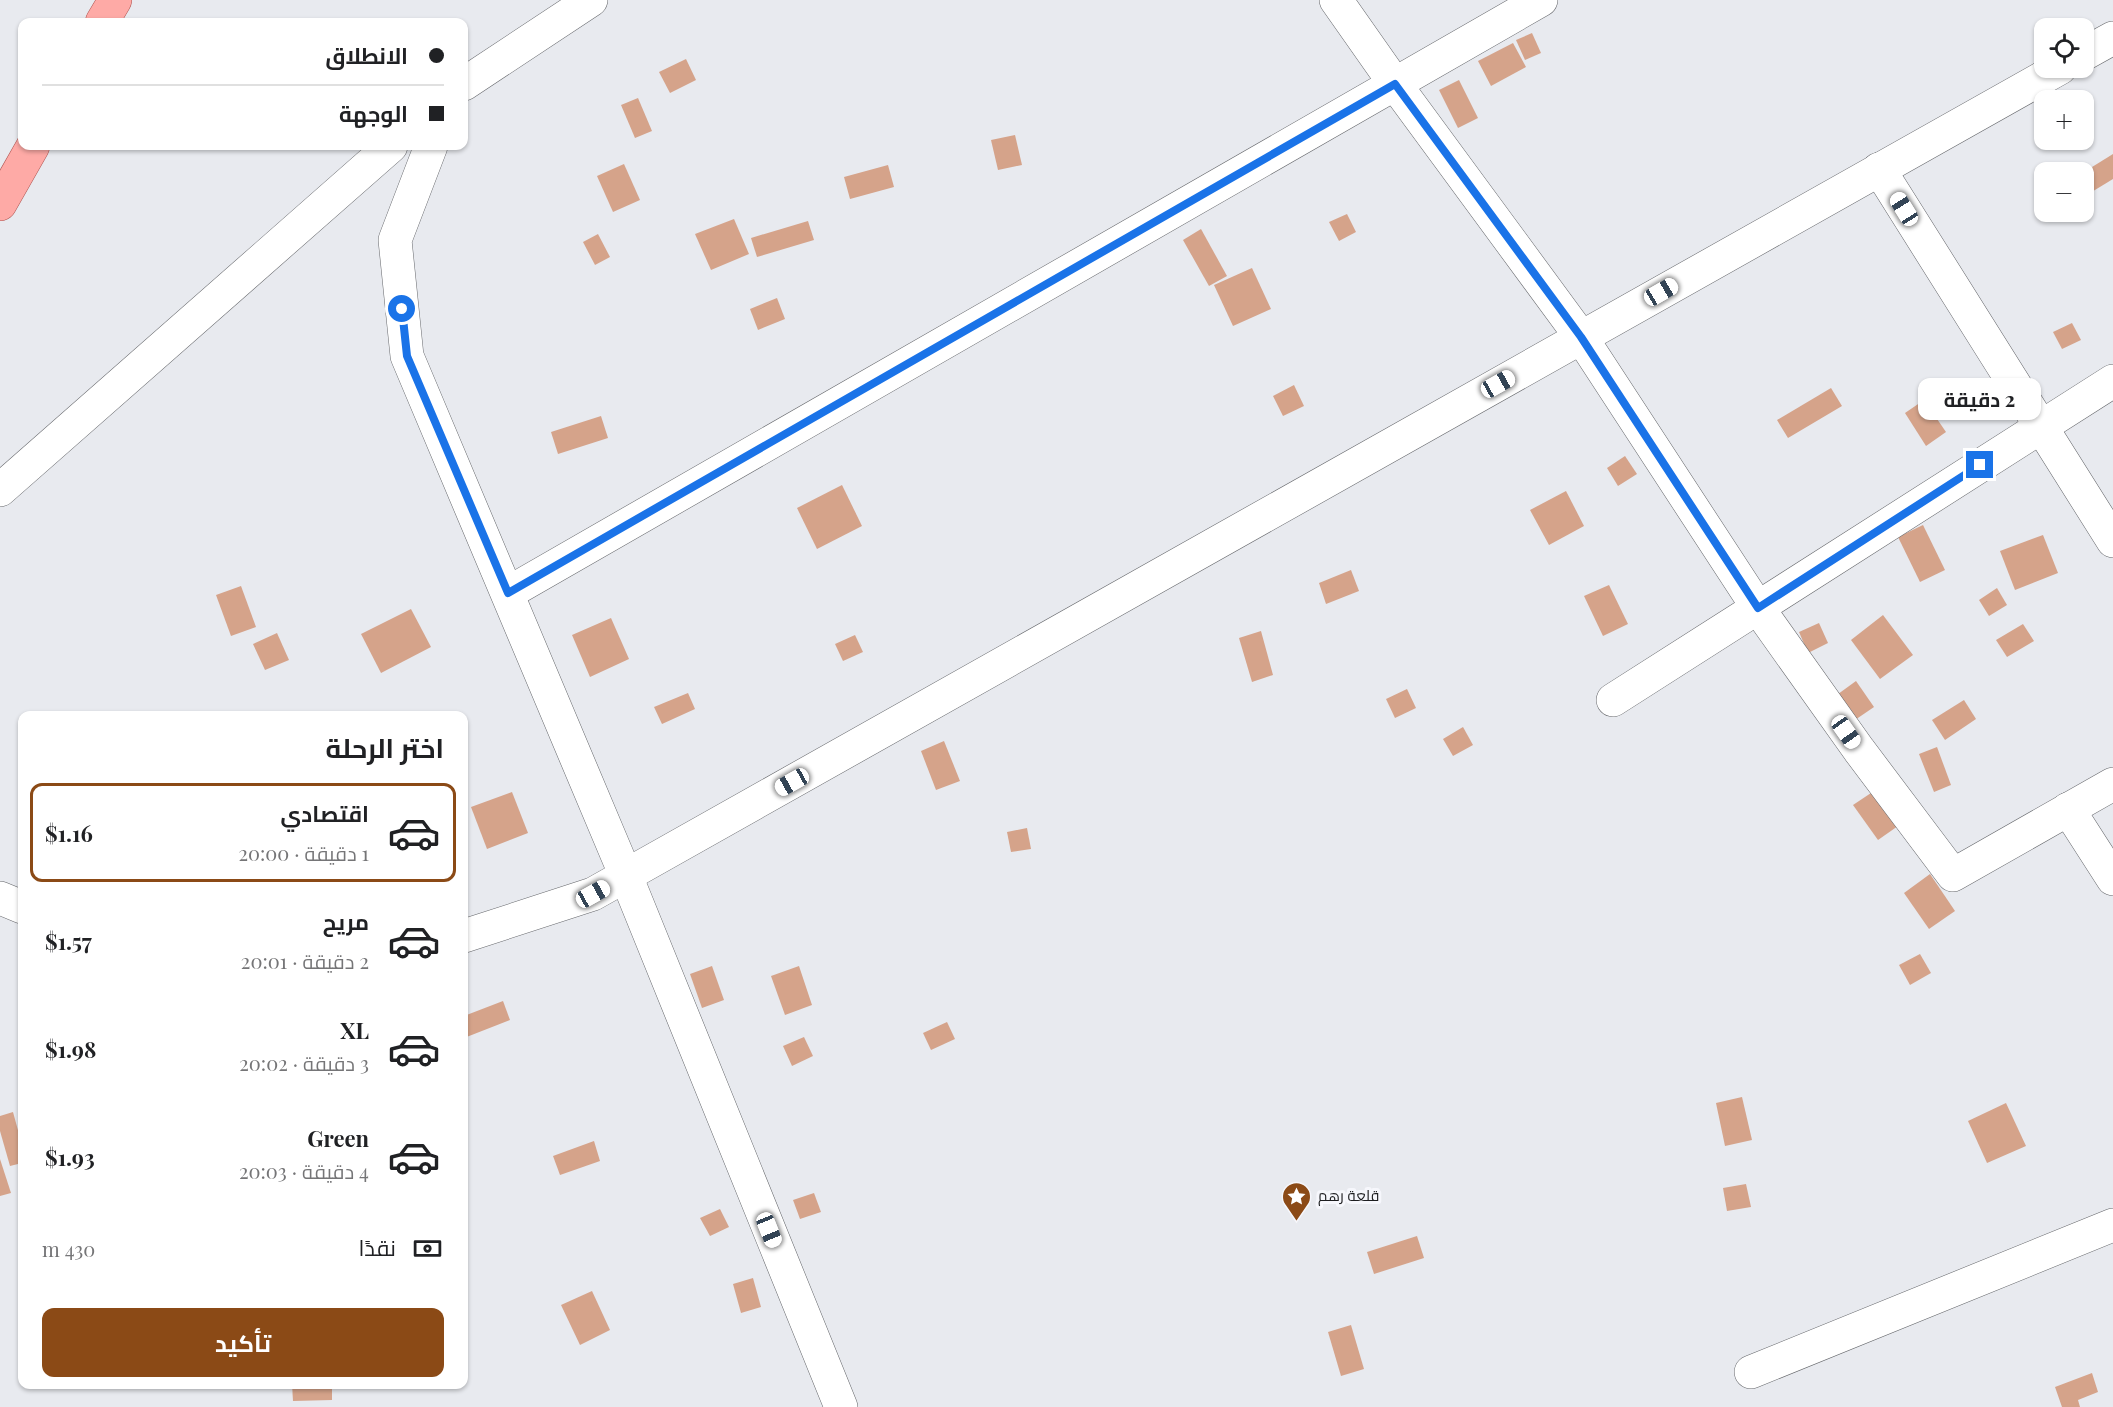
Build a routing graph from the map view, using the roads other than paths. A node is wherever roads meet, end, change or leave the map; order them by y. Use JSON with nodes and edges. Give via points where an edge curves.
{"nodes":[{"id":1,"x":115,"y":0,"type":"edge"},
{"id":2,"x":591,"y":0,"type":"edge"},
{"id":3,"x":1336,"y":0,"type":"edge"},
{"id":4,"x":1541,"y":0,"type":"edge"},
{"id":5,"x":104,"y":18,"type":"edge"},
{"id":6,"x":2113,"y":38,"type":"edge"},
{"id":7,"x":2094,"y":48,"type":"edge"},
{"id":8,"x":2042,"y":78,"type":"edge"},
{"id":9,"x":468,"y":81,"type":"edge"},
{"id":10,"x":1395,"y":84,"type":"junction"},
{"id":11,"x":31,"y":150,"type":"edge"},
{"id":12,"x":386,"y":150,"type":"edge"},
{"id":13,"x":429,"y":150,"type":"edge"},
{"id":14,"x":1879,"y":169,"type":"junction"},
{"id":15,"x":0,"y":204,"type":"edge"},
{"id":16,"x":1581,"y":337,"type":"junction"},
{"id":17,"x":2113,"y":381,"type":"edge"},
{"id":18,"x":2041,"y":426,"type":"junction"},
{"id":19,"x":0,"y":490,"type":"edge"},
{"id":20,"x":2113,"y":541,"type":"edge"},
{"id":21,"x":508,"y":593,"type":"junction"},
{"id":22,"x":1758,"y":608,"type":"junction"},
{"id":23,"x":1613,"y":700,"type":"dead end"},
{"id":24,"x":2113,"y":784,"type":"edge"},
{"id":25,"x":2068,"y":809,"type":"junction"},
{"id":26,"x":626,"y":876,"type":"junction"},
{"id":27,"x":2113,"y":879,"type":"edge"},
{"id":28,"x":0,"y":898,"type":"edge"},
{"id":29,"x":18,"y":905,"type":"edge"},
{"id":30,"x":468,"y":935,"type":"edge"},
{"id":31,"x":2113,"y":1225,"type":"edge"},
{"id":32,"x":1751,"y":1371,"type":"dead end"},
{"id":33,"x":841,"y":1407,"type":"edge"}],
"edges":[{"from":1,"to":5,"type":"main road"},
{"from":2,"to":9,"type":"street"},
{"from":3,"to":10,"type":"street"},
{"from":4,"to":10,"type":"street"},
{"from":6,"to":7,"type":"street"},
{"from":8,"to":14,"type":"street"},
{"from":10,"to":16,"type":"street"},
{"from":10,"to":21,"type":"street"},
{"from":11,"to":15,"type":"main road"},
{"from":12,"to":19,"type":"street"},
{"from":13,"to":21,"type":"street","via":[[395,240],[407,356]]},
{"from":14,"to":16,"type":"street"},
{"from":14,"to":18,"type":"street"},
{"from":16,"to":22,"type":"street"},
{"from":16,"to":26,"type":"street"},
{"from":17,"to":18,"type":"street"},
{"from":18,"to":20,"type":"street"},
{"from":18,"to":22,"type":"street"},
{"from":21,"to":26,"type":"street"},
{"from":22,"to":23,"type":"street"},
{"from":22,"to":25,"type":"street","via":[[1953,875]]},
{"from":24,"to":25,"type":"street"},
{"from":25,"to":27,"type":"street"},
{"from":26,"to":30,"type":"street","via":[[593,894]]},
{"from":26,"to":33,"type":"street"},
{"from":28,"to":29,"type":"street"},
{"from":31,"to":32,"type":"street"}]}
